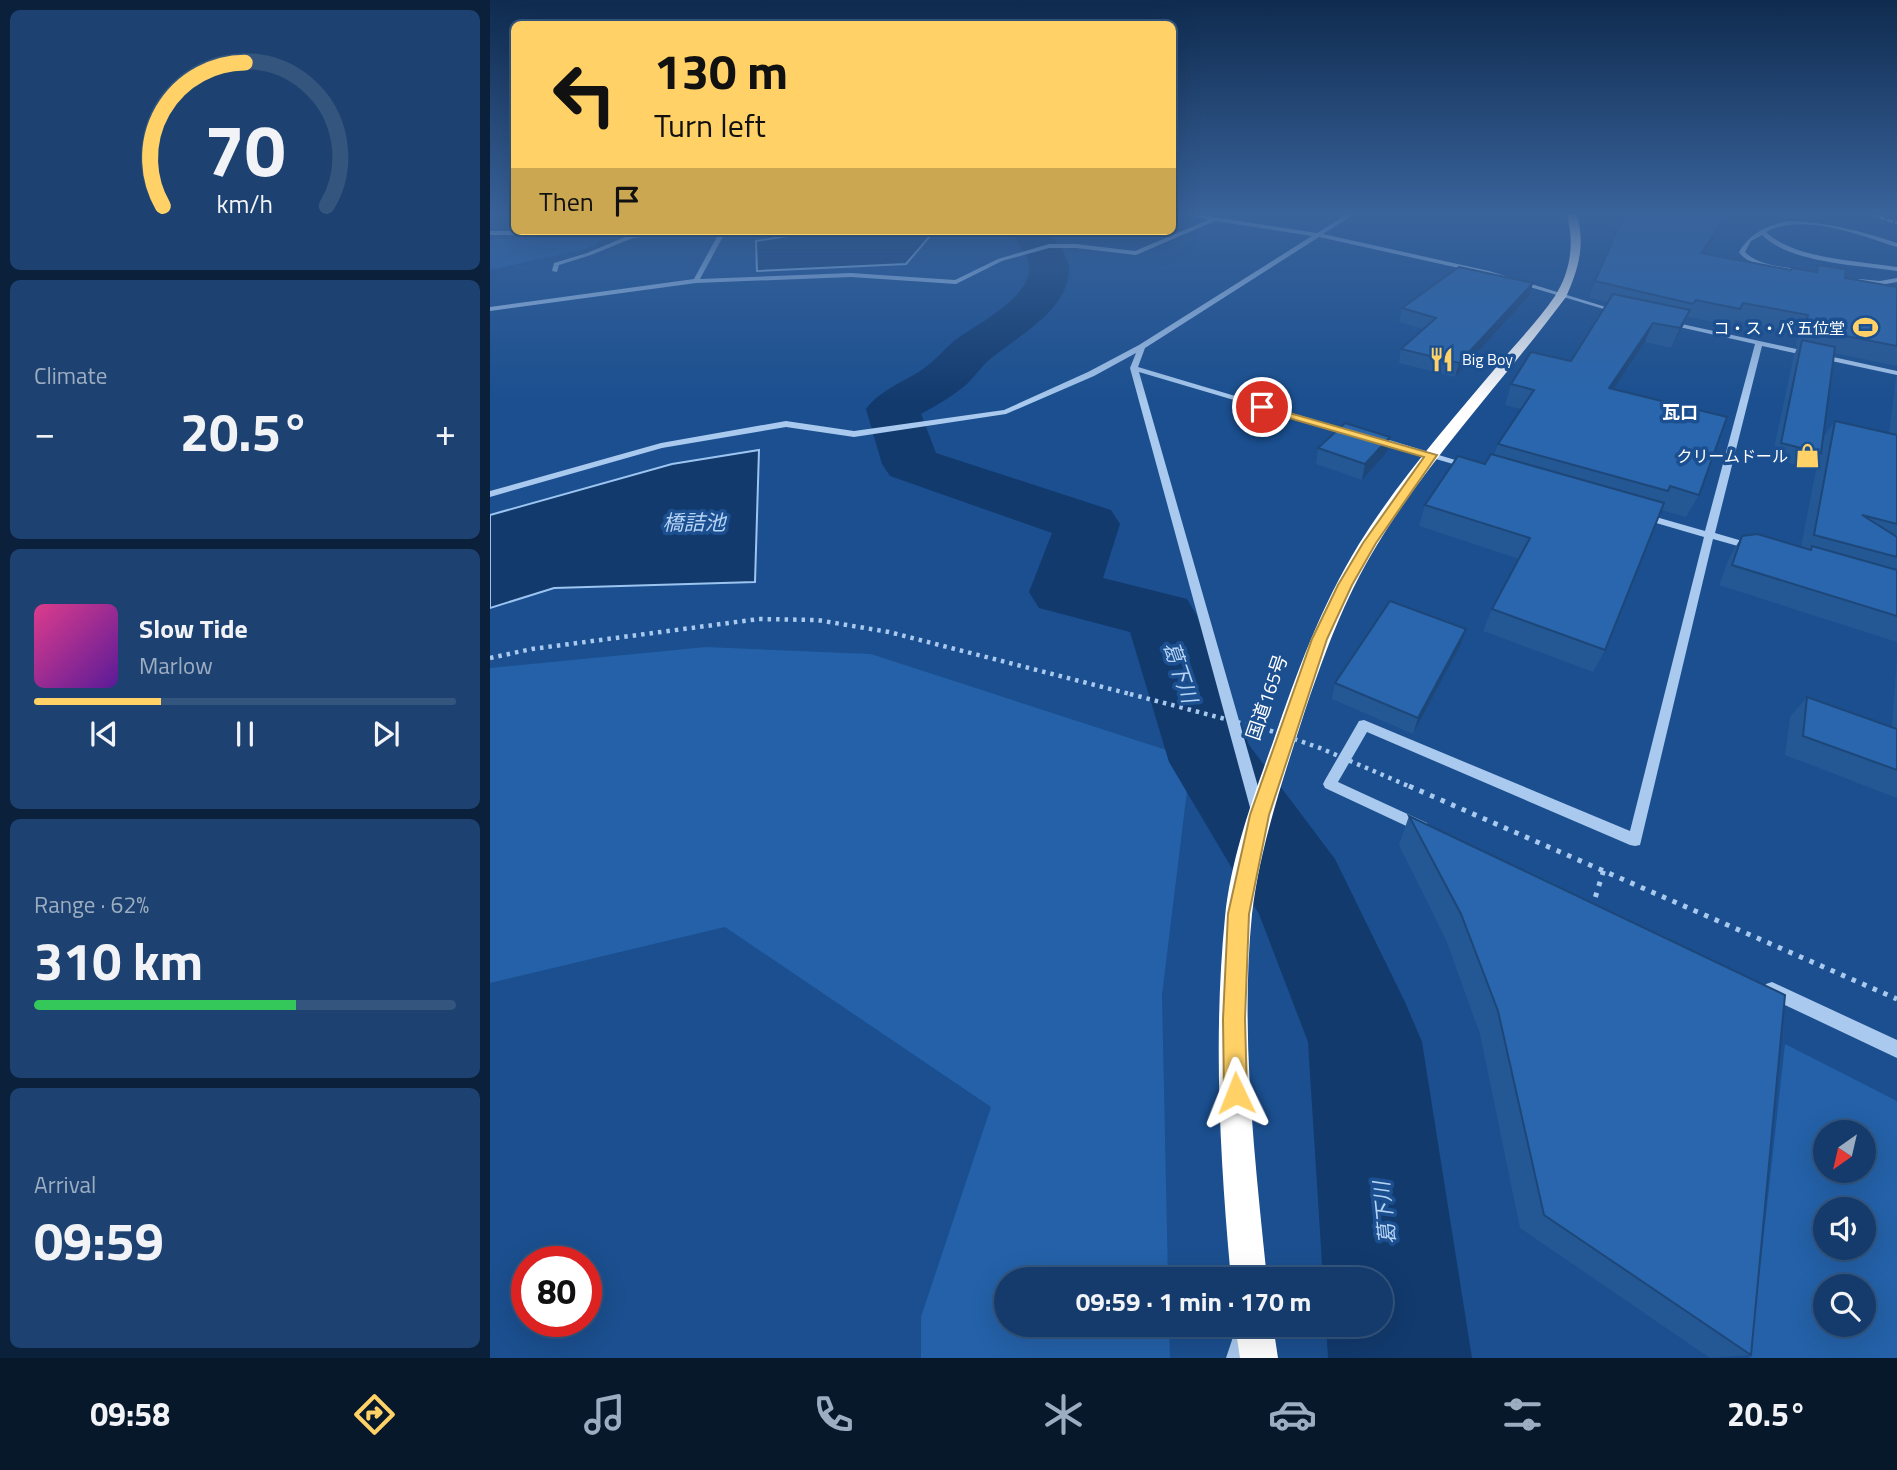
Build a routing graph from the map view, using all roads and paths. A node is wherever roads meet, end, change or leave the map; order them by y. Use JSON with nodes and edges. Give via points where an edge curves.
{"nodes":[{"id":1,"x":699,"y":275,"type":"edge"},
{"id":2,"x":841,"y":275,"type":"edge"},
{"id":3,"x":857,"y":275,"type":"edge"},
{"id":4,"x":969,"y":275,"type":"edge"},
{"id":5,"x":1253,"y":275,"type":"edge"},
{"id":6,"x":1497,"y":275,"type":"edge"},
{"id":7,"x":1571,"y":275,"type":"edge"},
{"id":8,"x":1897,"y":280,"type":"edge"},
{"id":9,"x":696,"y":281,"type":"junction"},
{"id":10,"x":1856,"y":281,"type":"edge"},
{"id":11,"x":1560,"y":296,"type":"junction"},
{"id":12,"x":490,"y":309,"type":"edge"},
{"id":13,"x":1627,"y":314,"type":"edge"},
{"id":14,"x":1653,"y":320,"type":"edge"},
{"id":15,"x":1759,"y":343,"type":"junction"},
{"id":16,"x":1142,"y":346,"type":"junction"},
{"id":17,"x":1134,"y":368,"type":"junction"},
{"id":18,"x":1897,"y":373,"type":"edge"},
{"id":19,"x":1432,"y":455,"type":"junction"},
{"id":20,"x":1484,"y":470,"type":"edge"},
{"id":21,"x":490,"y":494,"type":"edge"},
{"id":22,"x":1629,"y":512,"type":"edge"},
{"id":23,"x":1709,"y":534,"type":"junction"},
{"id":24,"x":1759,"y":549,"type":"edge"},
{"id":25,"x":490,"y":658,"type":"edge"},
{"id":26,"x":1259,"y":815,"type":"junction"},
{"id":27,"x":1430,"y":831,"type":"edge"},
{"id":28,"x":1604,"y":869,"type":"junction"},
{"id":29,"x":1588,"y":922,"type":"edge"},
{"id":30,"x":1758,"y":984,"type":"edge"},
{"id":31,"x":1897,"y":999,"type":"edge"},
{"id":32,"x":1897,"y":1049,"type":"edge"},
{"id":33,"x":1248,"y":1267,"type":"edge"},
{"id":34,"x":1244,"y":1337,"type":"edge"},
{"id":35,"x":1256,"y":1337,"type":"edge"},
{"id":36,"x":1237,"y":1358,"type":"edge"},
{"id":37,"x":1259,"y":1358,"type":"edge"}],
"edges":[{"from":1,"to":9,"type":"street"},
{"from":2,"to":9,"type":"street"},
{"from":3,"to":4,"type":"street","via":[[956,282]]},
{"from":5,"to":16,"type":"street"},
{"from":6,"to":11,"type":"street"},
{"from":7,"to":11,"type":"highway","name":"国道165号"},
{"from":8,"to":10,"type":"street"},
{"from":9,"to":12,"type":"street"},
{"from":11,"to":13,"type":"street"},
{"from":11,"to":19,"type":"highway","name":"国道165号"},
{"from":14,"to":15,"type":"street"},
{"from":15,"to":18,"type":"street"},
{"from":15,"to":23,"type":"street"},
{"from":16,"to":17,"type":"street"},
{"from":16,"to":21,"type":"street","via":[[1006,412],[854,434],[786,424],[661,446]]},
{"from":17,"to":19,"type":"street"},
{"from":17,"to":26,"type":"street"},
{"from":19,"to":20,"type":"street"},
{"from":19,"to":26,"type":"highway","name":"国道165号","via":[[1369,543],[1319,639]]},
{"from":22,"to":23,"type":"street"},
{"from":23,"to":24,"type":"street"},
{"from":23,"to":27,"type":"street","via":[[1635,840],[1364,725],[1329,783]]},
{"from":25,"to":28,"type":"path","bridge":true,"via":[[759,619],[817,620],[890,632],[1271,731]]},
{"from":26,"to":33,"type":"highway","name":"国道165号","via":[[1239,914],[1234,1019],[1237,1142]]},
{"from":28,"to":29,"type":"path","bridge":true},
{"from":28,"to":31,"type":"path","bridge":true},
{"from":30,"to":32,"type":"street"},
{"from":34,"to":36,"type":"street"},
{"from":35,"to":37,"type":"highway"}]}
